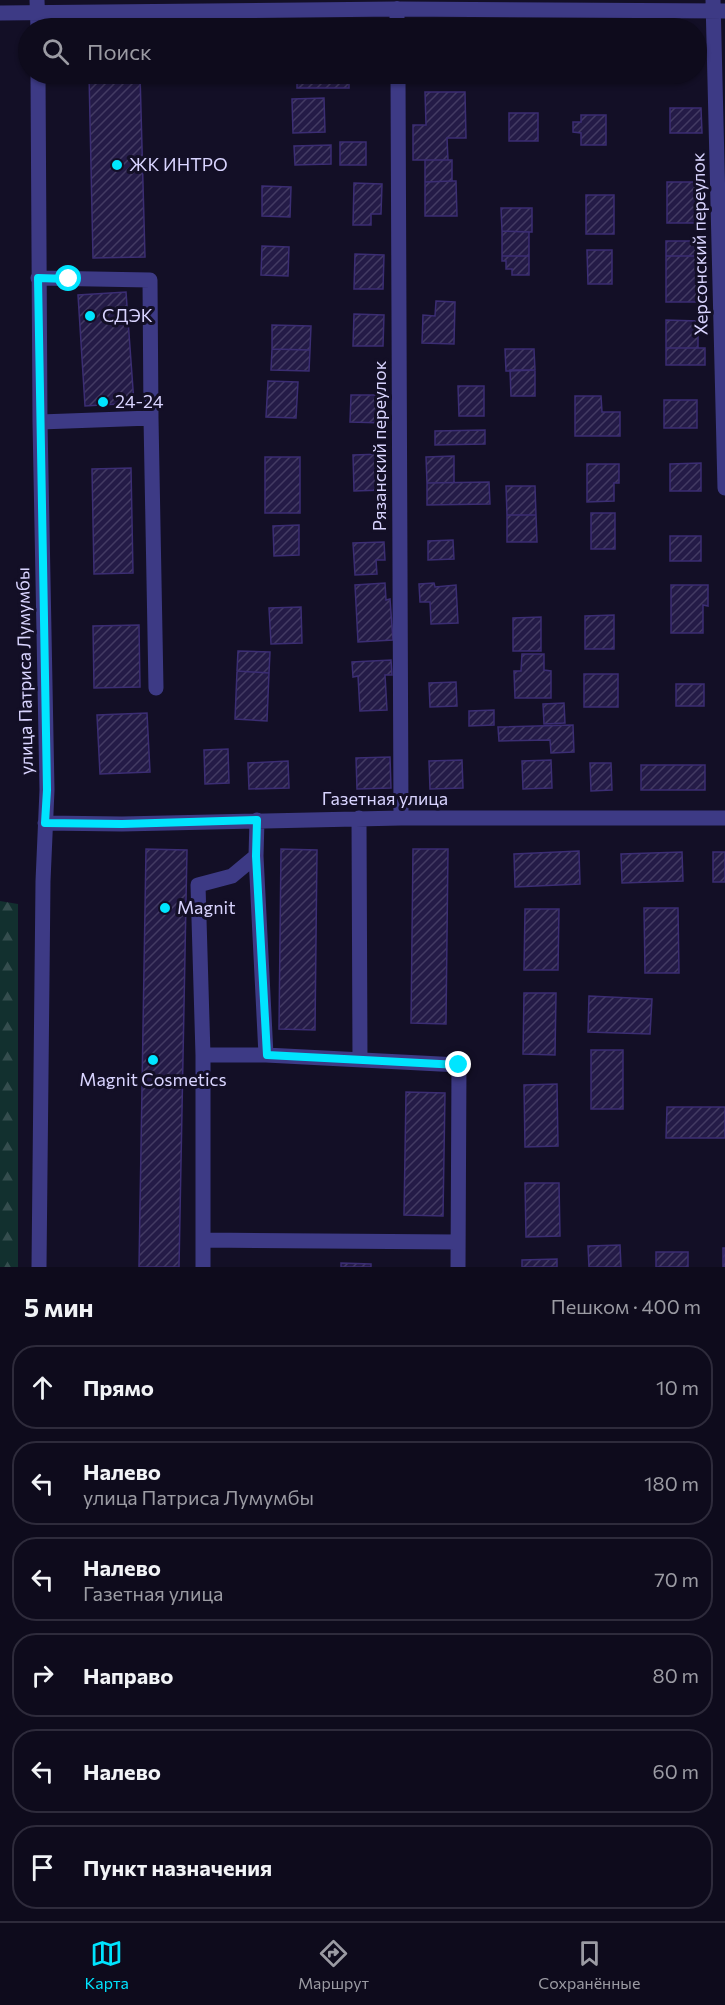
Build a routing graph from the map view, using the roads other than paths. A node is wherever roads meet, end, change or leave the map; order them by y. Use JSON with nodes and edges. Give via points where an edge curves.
{"nodes":[{"id":1,"x":37,"y":6,"type":"edge"},
{"id":2,"x":717,"y":7,"type":"edge"},
{"id":3,"x":397,"y":9,"type":"junction"},
{"id":4,"x":0,"y":13,"type":"edge"},
{"id":5,"x":397,"y":18,"type":"edge"},
{"id":6,"x":38,"y":84,"type":"edge"},
{"id":7,"x":398,"y":84,"type":"edge"},
{"id":8,"x":38,"y":278,"type":"junction"},
{"id":9,"x":151,"y":418,"type":"junction"},
{"id":10,"x":40,"y":422,"type":"junction"},
{"id":11,"x":725,"y":488,"type":"edge"},
{"id":12,"x":156,"y":688,"type":"dead end"},
{"id":13,"x":359,"y":818,"type":"junction"},
{"id":14,"x":401,"y":818,"type":"junction"},
{"id":15,"x":725,"y":818,"type":"edge"},
{"id":16,"x":257,"y":820,"type":"junction"},
{"id":17,"x":45,"y":823,"type":"junction"},
{"id":18,"x":256,"y":856,"type":"junction"},
{"id":19,"x":203,"y":1055,"type":"junction"},
{"id":20,"x":267,"y":1055,"type":"junction"},
{"id":21,"x":360,"y":1060,"type":"junction"},
{"id":22,"x":204,"y":1240,"type":"junction"},
{"id":23,"x":458,"y":1242,"type":"junction"},
{"id":24,"x":39,"y":1267,"type":"edge"},
{"id":25,"x":203,"y":1267,"type":"edge"},
{"id":26,"x":458,"y":1267,"type":"edge"}],
"edges":[{"from":1,"to":3,"type":"street"},
{"from":1,"to":4,"type":"street"},
{"from":2,"to":3,"type":"street"},
{"from":2,"to":11,"type":"street","name":"Херсонский переулок"},
{"from":3,"to":5,"type":"street"},
{"from":6,"to":8,"type":"street","name":"улица Патриса Лумумбы"},
{"from":7,"to":14,"type":"street","name":"Рязанский переулок"},
{"from":8,"to":9,"type":"street","via":[[150,280]]},
{"from":8,"to":10,"type":"street","name":"улица Патриса Лумумбы"},
{"from":9,"to":10,"type":"street"},
{"from":9,"to":12,"type":"street"},
{"from":10,"to":17,"type":"street","name":"улица Патриса Лумумбы"},
{"from":13,"to":14,"type":"street","name":"Газетная улица"},
{"from":13,"to":16,"type":"street","name":"Газетная улица"},
{"from":13,"to":21,"type":"street"},
{"from":14,"to":15,"type":"street","name":"Газетная улица"},
{"from":16,"to":17,"type":"street","name":"Газетная улица"},
{"from":16,"to":18,"type":"street"},
{"from":17,"to":24,"type":"street","name":"улица Патриса Лумумбы"},
{"from":18,"to":19,"type":"street","via":[[232,876],[198,885]]},
{"from":18,"to":20,"type":"street"},
{"from":19,"to":20,"type":"street"},
{"from":19,"to":22,"type":"street"},
{"from":20,"to":21,"type":"street"},
{"from":21,"to":23,"type":"street","via":[[459,1065]]},
{"from":22,"to":23,"type":"street"},
{"from":22,"to":25,"type":"street"},
{"from":23,"to":26,"type":"street"}]}
